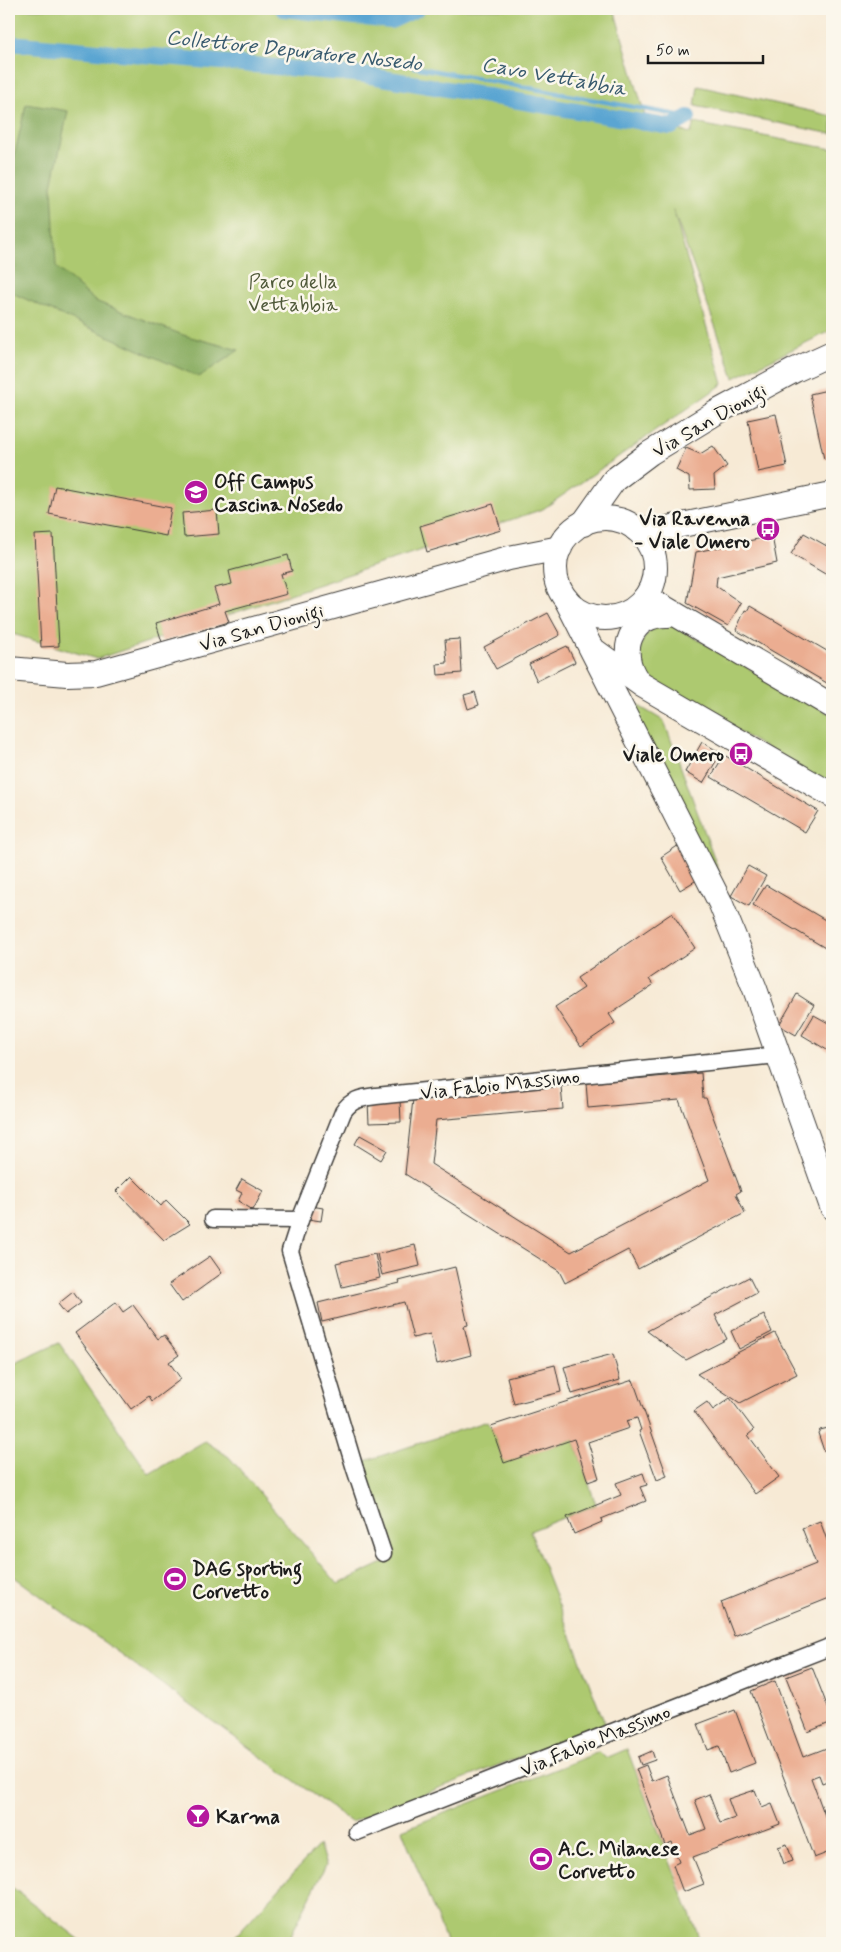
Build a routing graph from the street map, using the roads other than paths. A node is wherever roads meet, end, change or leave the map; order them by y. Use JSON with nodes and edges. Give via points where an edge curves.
{"nodes":[{"id":1,"x":832,"y":353,"type":"edge"},
{"id":2,"x":832,"y":494,"type":"edge"},
{"id":3,"x":605,"y":511,"type":"junction"},
{"id":4,"x":689,"y":524,"type":"junction"},
{"id":5,"x":636,"y":529,"type":"junction"},
{"id":6,"x":560,"y":548,"type":"junction"},
{"id":7,"x":650,"y":548,"type":"junction"},
{"id":8,"x":509,"y":558,"type":"junction"},
{"id":9,"x":556,"y":572,"type":"junction"},
{"id":10,"x":646,"y":597,"type":"junction"},
{"id":11,"x":567,"y":601,"type":"junction"},
{"id":12,"x":679,"y":616,"type":"junction"},
{"id":13,"x":590,"y":646,"type":"junction"},
{"id":14,"x":9,"y":669,"type":"edge"},
{"id":15,"x":637,"y":680,"type":"junction"},
{"id":16,"x":832,"y":706,"type":"edge"},
{"id":17,"x":832,"y":796,"type":"edge"},
{"id":18,"x":778,"y":1055,"type":"junction"},
{"id":19,"x":832,"y":1208,"type":"edge"},
{"id":20,"x":213,"y":1219,"type":"dead end"},
{"id":21,"x":300,"y":1220,"type":"junction"},
{"id":22,"x":383,"y":1552,"type":"dead end"},
{"id":23,"x":832,"y":1646,"type":"edge"},
{"id":24,"x":357,"y":1832,"type":"dead end"}],
"edges":[{"from":1,"to":3,"type":"street","name":"Via San Dionigi","via":[[718,412],[650,453],[614,480],[602,495]]},
{"from":2,"to":4,"type":"street"},
{"from":3,"to":5,"type":"street"},
{"from":3,"to":6,"type":"street","via":[[569,534]]},
{"from":4,"to":5,"type":"street","via":[[658,530]]},
{"from":4,"to":7,"type":"street"},
{"from":5,"to":7,"type":"street"},
{"from":6,"to":8,"type":"street","name":"Via San Dionigi"},
{"from":6,"to":9,"type":"street"},
{"from":7,"to":10,"type":"street","via":[[655,565]]},
{"from":8,"to":9,"type":"street","name":"Via San Dionigi"},
{"from":8,"to":14,"type":"street","name":"Via San Dionigi","via":[[96,673]]},
{"from":9,"to":11,"type":"street","via":[[559,587]]},
{"from":10,"to":11,"type":"street","via":[[629,612],[607,618],[585,614]]},
{"from":10,"to":12,"type":"street"},
{"from":11,"to":13,"type":"street"},
{"from":12,"to":15,"type":"street","via":[[649,618],[631,635],[626,658]]},
{"from":12,"to":16,"type":"street"},
{"from":13,"to":15,"type":"street"},
{"from":13,"to":18,"type":"street","via":[[720,902]]},
{"from":15,"to":17,"type":"street"},
{"from":18,"to":19,"type":"street"},
{"from":18,"to":21,"type":"street","name":"Via Fabio Massimo","via":[[357,1099],[343,1112]]},
{"from":20,"to":21,"type":"street"},
{"from":21,"to":22,"type":"street","name":"Via Fabio Massimo","via":[[290,1251]]},
{"from":23,"to":24,"type":"street","name":"Via Fabio Massimo"}]}
